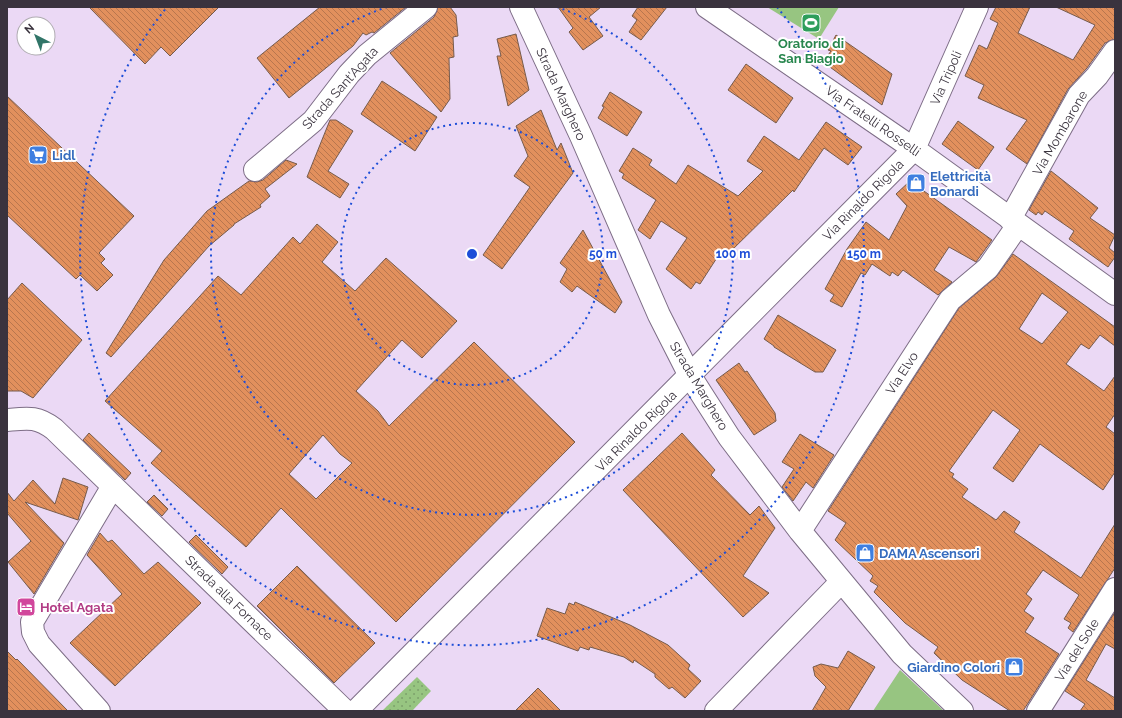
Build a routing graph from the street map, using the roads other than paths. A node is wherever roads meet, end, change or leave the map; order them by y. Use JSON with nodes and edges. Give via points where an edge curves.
{"nodes":[{"id":1,"x":426,"y":7,"type":"edge"},
{"id":2,"x":521,"y":7,"type":"edge"},
{"id":3,"x":707,"y":7,"type":"edge"},
{"id":4,"x":977,"y":7,"type":"edge"},
{"id":5,"x":1115,"y":51,"type":"edge"},
{"id":6,"x":914,"y":149,"type":"junction"},
{"id":7,"x":254,"y":170,"type":"dead end"},
{"id":8,"x":1014,"y":222,"type":"junction"},
{"id":9,"x":1115,"y":294,"type":"edge"},
{"id":10,"x":690,"y":376,"type":"junction"},
{"id":11,"x":7,"y":420,"type":"edge"},
{"id":12,"x":113,"y":486,"type":"junction"},
{"id":13,"x":800,"y":531,"type":"junction"},
{"id":14,"x":841,"y":582,"type":"junction"},
{"id":15,"x":1115,"y":589,"type":"edge"},
{"id":16,"x":99,"y":711,"type":"edge"},
{"id":17,"x":345,"y":711,"type":"edge"},
{"id":18,"x":356,"y":711,"type":"edge"},
{"id":19,"x":716,"y":711,"type":"edge"},
{"id":20,"x":962,"y":711,"type":"edge"},
{"id":21,"x":1038,"y":711,"type":"edge"}],
"edges":[{"from":1,"to":7,"type":"street","name":"Strada Sant'Agata","via":[[367,55],[313,121]]},
{"from":2,"to":10,"type":"street","name":"Strada Marghero","via":[[659,315]]},
{"from":3,"to":6,"type":"street","name":"Via Fratelli Rosselli"},
{"from":4,"to":6,"type":"street","name":"Via Tripoli"},
{"from":5,"to":8,"type":"street","name":"Via Mombarone","via":[[1079,95]]},
{"from":6,"to":8,"type":"street","name":"Via Fratelli Rosselli"},
{"from":6,"to":10,"type":"street","name":"Via Rinaldo Rigola"},
{"from":8,"to":9,"type":"street","name":"Via Fratelli Rosselli"},
{"from":8,"to":13,"type":"street","name":"Via Elvo","via":[[988,268],[950,300]]},
{"from":10,"to":13,"type":"street","name":"Strada Marghero","via":[[729,437]]},
{"from":10,"to":18,"type":"street","name":"Via Rinaldo Rigola"},
{"from":11,"to":12,"type":"street","name":"Strada alla Fornace","via":[[31,418],[44,421]]},
{"from":12,"to":16,"type":"street","via":[[32,622],[33,632],[39,644]]},
{"from":12,"to":17,"type":"street","name":"Strada alla Fornace"},
{"from":13,"to":14,"type":"street","name":"Strada Marghero"},
{"from":14,"to":19,"type":"street"},
{"from":14,"to":20,"type":"street","name":"Strada Marghero","via":[[902,654]]},
{"from":15,"to":21,"type":"street","name":"Via del Sole"}]}
